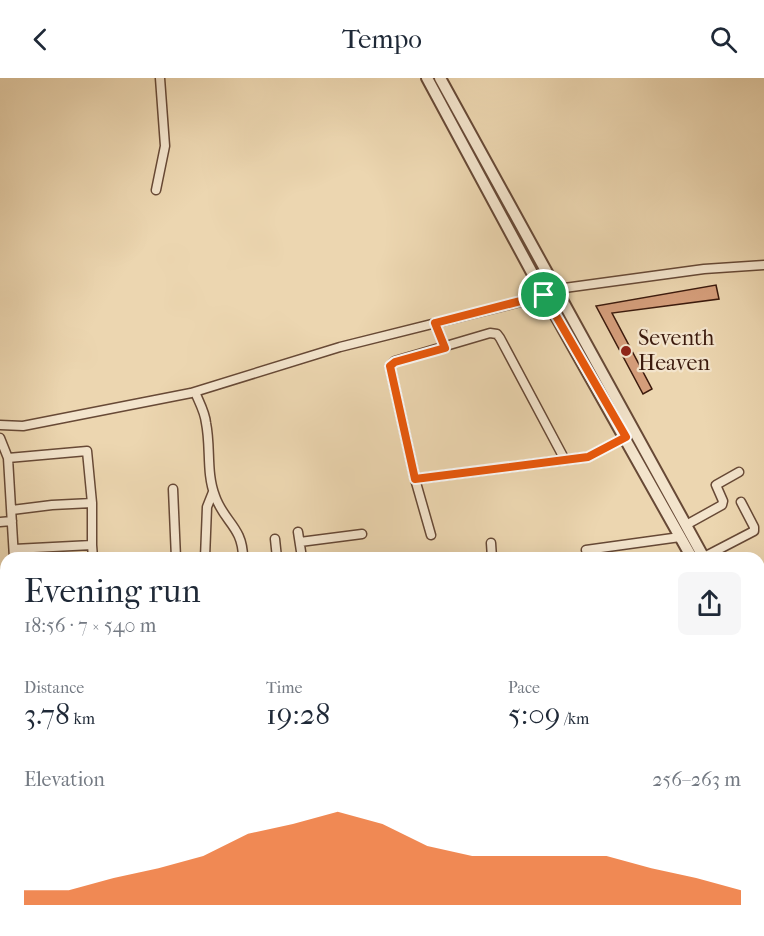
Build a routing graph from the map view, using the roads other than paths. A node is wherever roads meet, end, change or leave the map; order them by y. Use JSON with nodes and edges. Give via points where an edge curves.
{"nodes":[{"id":1,"x":160,"y":78,"type":"edge"},
{"id":2,"x":427,"y":78,"type":"edge"},
{"id":3,"x":440,"y":78,"type":"edge"},
{"id":4,"x":156,"y":190,"type":"dead end"},
{"id":5,"x":764,"y":265,"type":"edge"},
{"id":6,"x":557,"y":289,"type":"junction"},
{"id":7,"x":544,"y":295,"type":"junction"},
{"id":8,"x":435,"y":323,"type":"junction"},
{"id":9,"x":445,"y":348,"type":"junction"},
{"id":10,"x":195,"y":392,"type":"junction"},
{"id":11,"x":0,"y":425,"type":"edge"},
{"id":12,"x":626,"y":437,"type":"junction"},
{"id":13,"x":0,"y":438,"type":"edge"},
{"id":14,"x":8,"y":458,"type":"junction"},
{"id":15,"x":565,"y":460,"type":"junction"},
{"id":16,"x":738,"y":472,"type":"dead end"},
{"id":17,"x":415,"y":479,"type":"junction"},
{"id":18,"x":173,"y":489,"type":"dead end"},
{"id":19,"x":213,"y":492,"type":"junction"},
{"id":20,"x":741,"y":502,"type":"dead end"},
{"id":21,"x":92,"y":503,"type":"junction"},
{"id":22,"x":12,"y":510,"type":"junction"},
{"id":23,"x":12,"y":521,"type":"junction"},
{"id":24,"x":0,"y":522,"type":"edge"},
{"id":25,"x":686,"y":525,"type":"junction"},
{"id":26,"x":298,"y":531,"type":"dead end"},
{"id":27,"x":362,"y":534,"type":"dead end"},
{"id":28,"x":431,"y":535,"type":"dead end"},
{"id":29,"x":680,"y":537,"type":"junction"},
{"id":30,"x":275,"y":539,"type":"dead end"},
{"id":31,"x":300,"y":542,"type":"junction"},
{"id":32,"x":491,"y":543,"type":"dead end"},
{"id":33,"x":92,"y":544,"type":"junction"},
{"id":34,"x":586,"y":550,"type":"dead end"},
{"id":35,"x":14,"y":552,"type":"edge"},
{"id":36,"x":30,"y":552,"type":"edge"},
{"id":37,"x":93,"y":552,"type":"edge"},
{"id":38,"x":176,"y":552,"type":"edge"},
{"id":39,"x":205,"y":552,"type":"edge"},
{"id":40,"x":243,"y":552,"type":"edge"},
{"id":41,"x":276,"y":552,"type":"edge"},
{"id":42,"x":301,"y":552,"type":"edge"},
{"id":43,"x":492,"y":552,"type":"edge"},
{"id":44,"x":689,"y":552,"type":"edge"},
{"id":45,"x":701,"y":552,"type":"edge"},
{"id":46,"x":714,"y":552,"type":"edge"}],
"edges":[{"from":1,"to":4,"type":"street","via":[[165,146]]},
{"from":2,"to":7,"type":"street"},
{"from":3,"to":6,"type":"street"},
{"from":5,"to":6,"type":"street"},
{"from":6,"to":7,"type":"street"},
{"from":6,"to":25,"type":"street"},
{"from":7,"to":8,"type":"street"},
{"from":7,"to":12,"type":"street"},
{"from":8,"to":9,"type":"street"},
{"from":8,"to":10,"type":"street","via":[[340,347]]},
{"from":9,"to":15,"type":"street","via":[[496,334]]},
{"from":9,"to":17,"type":"street","via":[[390,366]]},
{"from":10,"to":11,"type":"street","via":[[23,426]]},
{"from":10,"to":19,"type":"street","via":[[206,422]]},
{"from":12,"to":15,"type":"street","via":[[588,457]]},
{"from":12,"to":29,"type":"street"},
{"from":13,"to":14,"type":"street"},
{"from":14,"to":21,"type":"street","via":[[87,451]]},
{"from":14,"to":22,"type":"street"},
{"from":15,"to":17,"type":"street"},
{"from":16,"to":25,"type":"street","via":[[716,486],[722,505]]},
{"from":17,"to":28,"type":"street"},
{"from":18,"to":38,"type":"street"},
{"from":19,"to":39,"type":"street","via":[[207,507]]},
{"from":19,"to":40,"type":"street","via":[[242,539]]},
{"from":20,"to":46,"type":"street","via":[[754,531]]},
{"from":21,"to":22,"type":"street"},
{"from":21,"to":33,"type":"street"},
{"from":22,"to":23,"type":"street"},
{"from":23,"to":24,"type":"street"},
{"from":23,"to":35,"type":"street"},
{"from":25,"to":45,"type":"street"},
{"from":26,"to":31,"type":"street"},
{"from":27,"to":31,"type":"street"},
{"from":29,"to":34,"type":"street"},
{"from":29,"to":44,"type":"street"},
{"from":30,"to":41,"type":"street"},
{"from":31,"to":42,"type":"street"},
{"from":32,"to":43,"type":"street"},
{"from":33,"to":36,"type":"street"},
{"from":33,"to":37,"type":"street"}]}
